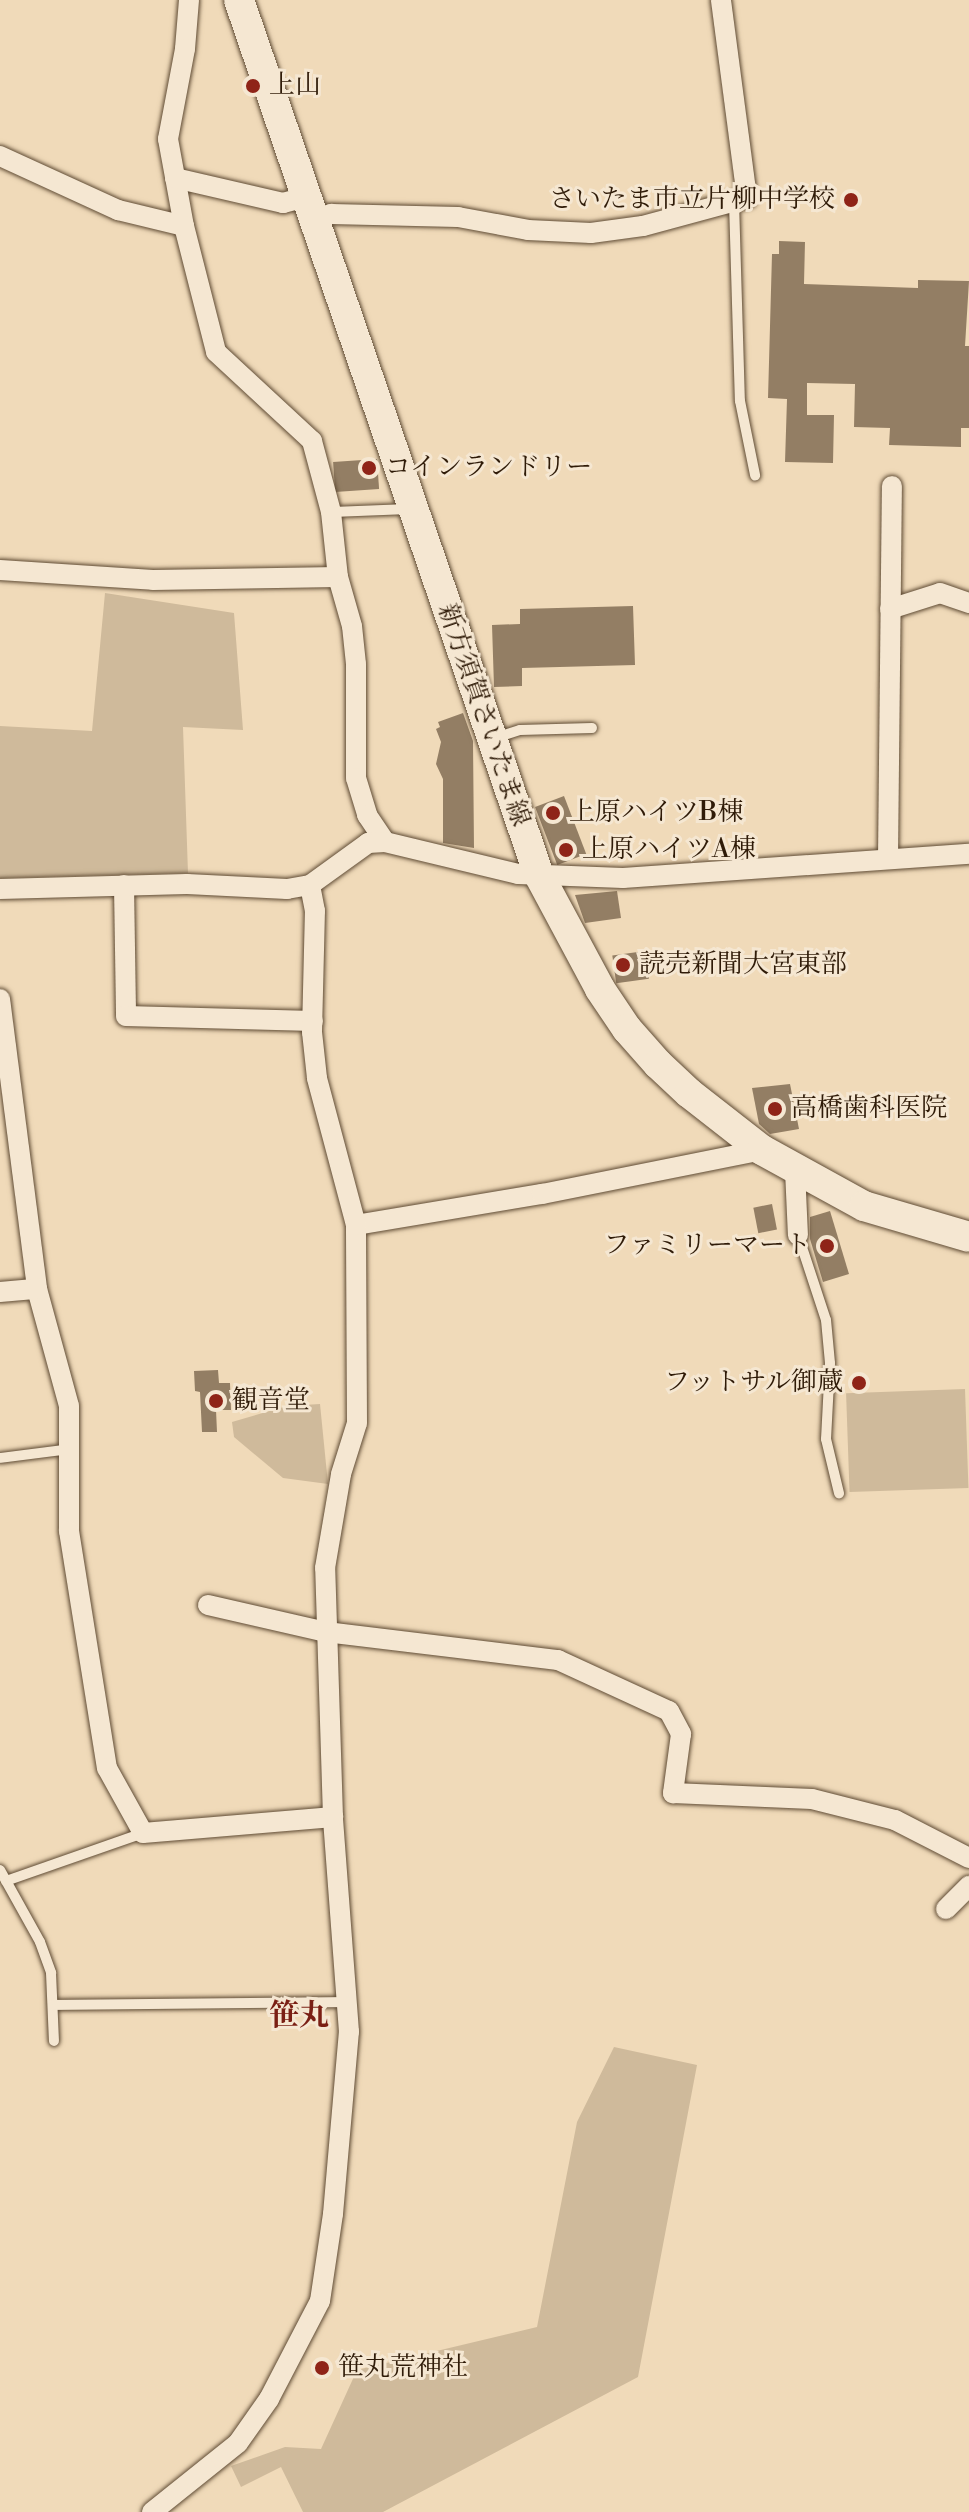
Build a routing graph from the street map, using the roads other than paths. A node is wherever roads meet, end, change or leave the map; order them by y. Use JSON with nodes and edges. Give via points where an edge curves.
{"nodes":[{"id":1,"x":189,"y":0,"type":"edge"},
{"id":2,"x":239,"y":0,"type":"edge"},
{"id":3,"x":721,"y":0,"type":"edge"},
{"id":4,"x":0,"y":156,"type":"edge"},
{"id":5,"x":175,"y":178,"type":"junction"},
{"id":6,"x":734,"y":202,"type":"junction"},
{"id":7,"x":313,"y":207,"type":"junction"},
{"id":8,"x":184,"y":226,"type":"junction"},
{"id":9,"x":755,"y":475,"type":"dead end"},
{"id":10,"x":892,"y":486,"type":"dead end"},
{"id":11,"x":412,"y":509,"type":"junction"},
{"id":12,"x":331,"y":512,"type":"junction"},
{"id":13,"x":0,"y":570,"type":"edge"},
{"id":14,"x":338,"y":577,"type":"junction"},
{"id":15,"x":969,"y":603,"type":"edge"},
{"id":16,"x":890,"y":609,"type":"junction"},
{"id":17,"x":592,"y":728,"type":"dead end"},
{"id":18,"x":491,"y":740,"type":"junction"},
{"id":19,"x":385,"y":842,"type":"junction"},
{"id":20,"x":969,"y":854,"type":"edge"},
{"id":21,"x":888,"y":859,"type":"junction"},
{"id":22,"x":539,"y":875,"type":"junction"},
{"id":23,"x":124,"y":885,"type":"junction"},
{"id":24,"x":310,"y":885,"type":"junction"},
{"id":25,"x":0,"y":889,"type":"edge"},
{"id":26,"x":0,"y":999,"type":"edge"},
{"id":27,"x":313,"y":1021,"type":"junction"},
{"id":28,"x":762,"y":1150,"type":"junction"},
{"id":29,"x":795,"y":1170,"type":"junction"},
{"id":30,"x":356,"y":1225,"type":"junction"},
{"id":31,"x":798,"y":1235,"type":"joint"},
{"id":32,"x":969,"y":1237,"type":"edge"},
{"id":33,"x":37,"y":1289,"type":"junction"},
{"id":34,"x":0,"y":1292,"type":"edge"},
{"id":35,"x":70,"y":1449,"type":"junction"},
{"id":36,"x":0,"y":1458,"type":"edge"},
{"id":37,"x":839,"y":1493,"type":"dead end"},
{"id":38,"x":208,"y":1605,"type":"dead end"},
{"id":39,"x":326,"y":1632,"type":"junction"},
{"id":40,"x":333,"y":1817,"type":"junction"},
{"id":41,"x":143,"y":1833,"type":"junction"},
{"id":42,"x":969,"y":1858,"type":"edge"},
{"id":43,"x":3,"y":1876,"type":"edge"},
{"id":44,"x":969,"y":1886,"type":"edge"},
{"id":45,"x":946,"y":1909,"type":"dead end"},
{"id":46,"x":346,"y":2002,"type":"junction"},
{"id":47,"x":53,"y":2005,"type":"junction"},
{"id":48,"x":54,"y":2041,"type":"dead end"},
{"id":49,"x":152,"y":2512,"type":"edge"}],
"edges":[{"from":1,"to":5,"type":"street","via":[[168,139]]},
{"from":2,"to":7,"type":"main road","name":"新方須賀さいたま線"},
{"from":3,"to":6,"type":"street","via":[[747,198]]},
{"from":4,"to":8,"type":"street","via":[[118,210]]},
{"from":5,"to":7,"type":"street"},
{"from":5,"to":8,"type":"street"},
{"from":6,"to":7,"type":"street","via":[[643,226],[591,233],[528,230],[458,217],[331,214]]},
{"from":6,"to":9,"type":"lane","via":[[740,401]]},
{"from":7,"to":11,"type":"main road","name":"新方須賀さいたま線"},
{"from":8,"to":12,"type":"street","via":[[216,352],[312,441]]},
{"from":10,"to":16,"type":"street"},
{"from":11,"to":12,"type":"lane"},
{"from":11,"to":18,"type":"main road","name":"新方須賀さいたま線"},
{"from":12,"to":14,"type":"street"},
{"from":13,"to":14,"type":"street","via":[[153,580]]},
{"from":14,"to":19,"type":"street","via":[[356,664],[356,778],[367,815]]},
{"from":15,"to":16,"type":"street","via":[[940,593]]},
{"from":16,"to":21,"type":"street"},
{"from":17,"to":18,"type":"lane","via":[[520,730]]},
{"from":18,"to":22,"type":"main road","name":"新方須賀さいたま線"},
{"from":19,"to":22,"type":"street"},
{"from":19,"to":24,"type":"street","via":[[368,843]]},
{"from":20,"to":21,"type":"street"},
{"from":21,"to":22,"type":"street","via":[[623,878]]},
{"from":22,"to":28,"type":"main road","name":"新方須賀さいたま線","via":[[575,947],[627,1029],[689,1093]]},
{"from":23,"to":24,"type":"street"},
{"from":23,"to":25,"type":"street"},
{"from":23,"to":27,"type":"street","via":[[126,1016]]},
{"from":24,"to":27,"type":"street","via":[[315,911]]},
{"from":26,"to":33,"type":"street"},
{"from":27,"to":30,"type":"street","via":[[317,1078]]},
{"from":28,"to":29,"type":"main road","name":"新方須賀さいたま線"},
{"from":28,"to":30,"type":"street"},
{"from":29,"to":31,"type":"street"},
{"from":29,"to":32,"type":"main road","name":"新方須賀さいたま線","via":[[864,1206]]},
{"from":30,"to":39,"type":"street","via":[[357,1423],[341,1474],[325,1568]]},
{"from":31,"to":37,"type":"lane","via":[[826,1320],[826,1439]]},
{"from":33,"to":34,"type":"street"},
{"from":33,"to":35,"type":"street","via":[[69,1406]]},
{"from":35,"to":36,"type":"lane"},
{"from":35,"to":41,"type":"street","via":[[69,1531],[94,1702],[107,1768]]},
{"from":38,"to":39,"type":"street"},
{"from":39,"to":40,"type":"street"},
{"from":39,"to":42,"type":"street","via":[[558,1660],[669,1711],[681,1734],[673,1793],[812,1799],[895,1820]]},
{"from":40,"to":41,"type":"street"},
{"from":40,"to":46,"type":"street"},
{"from":41,"to":43,"type":"lane"},
{"from":43,"to":47,"type":"lane","via":[[40,1942],[51,1973]]},
{"from":44,"to":45,"type":"street"},
{"from":46,"to":47,"type":"lane"},
{"from":46,"to":49,"type":"street","via":[[349,2032],[320,2301],[269,2399],[238,2443]]},
{"from":47,"to":48,"type":"lane"}]}
